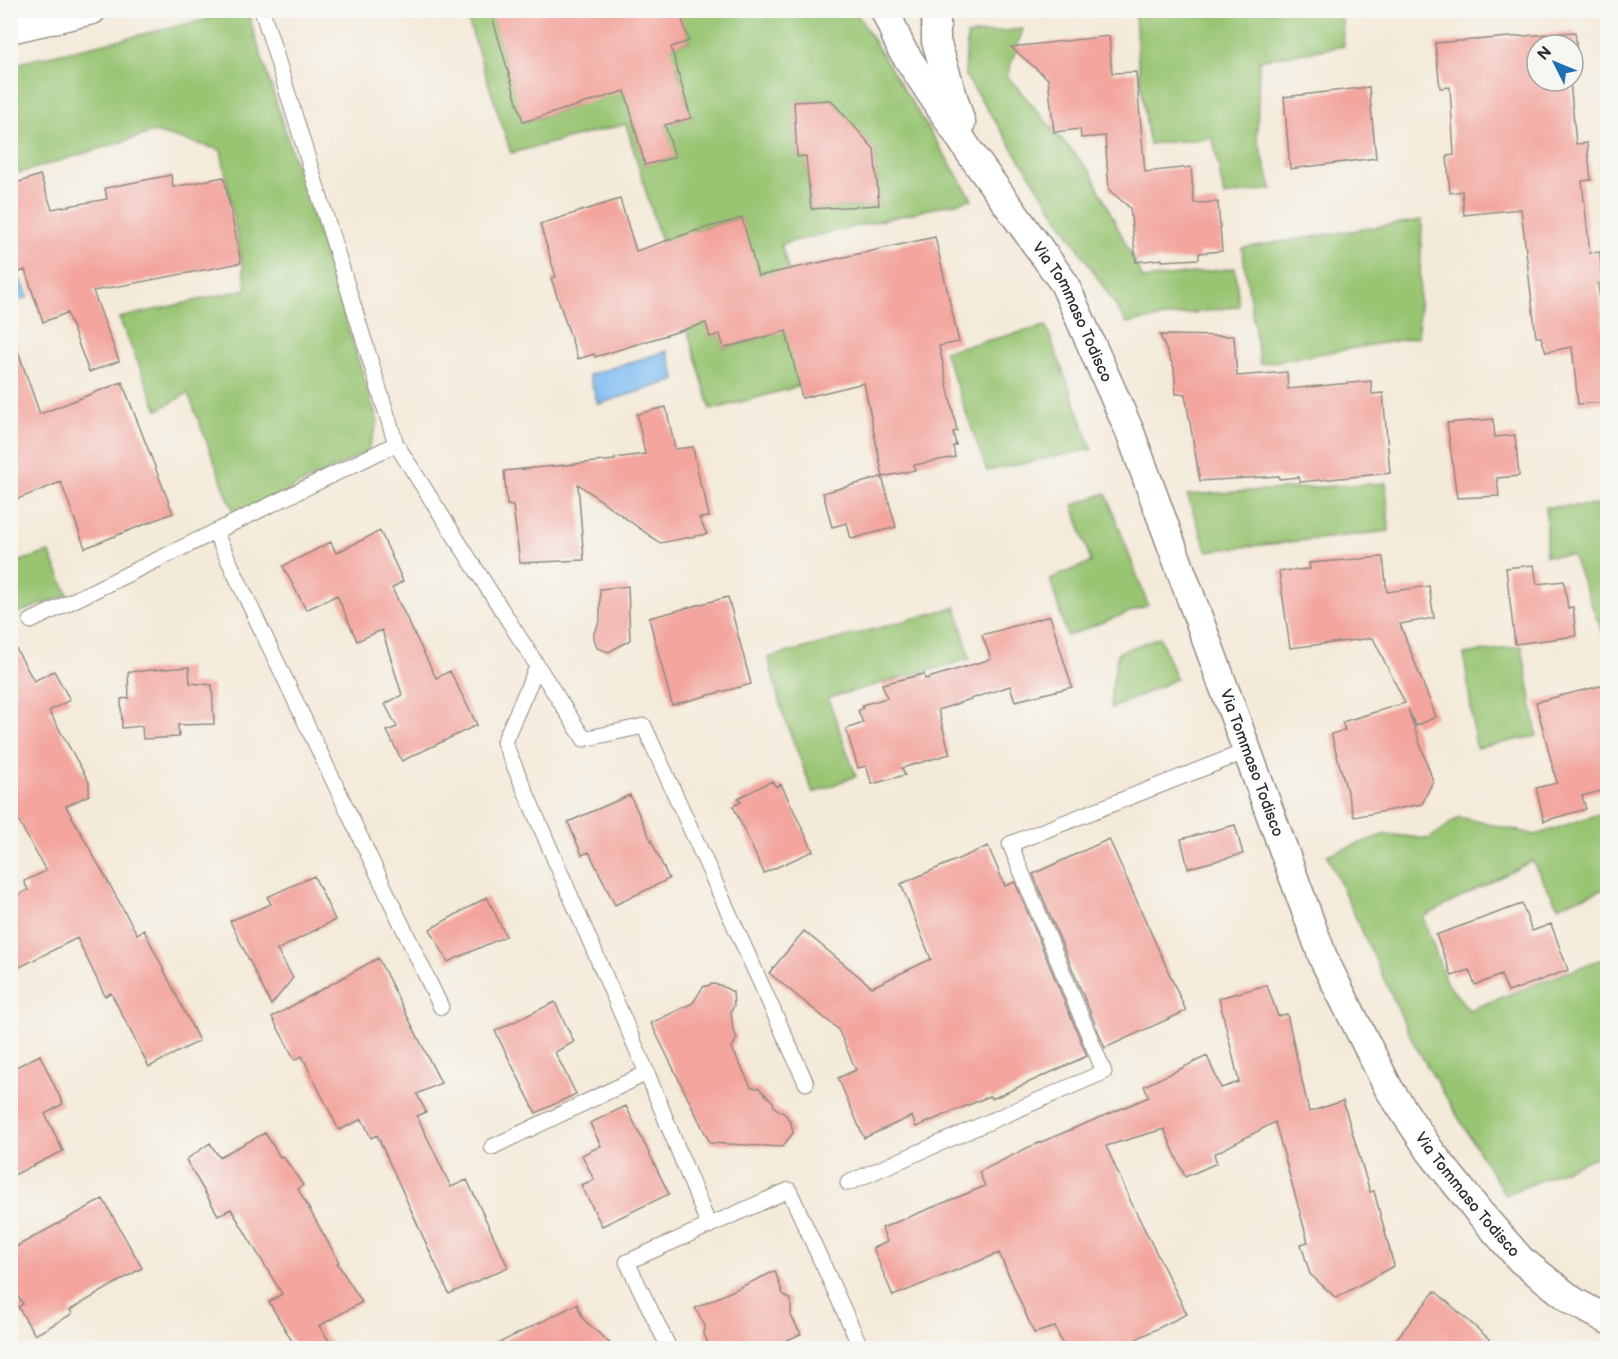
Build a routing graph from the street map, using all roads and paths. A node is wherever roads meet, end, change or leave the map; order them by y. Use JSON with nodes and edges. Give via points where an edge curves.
{"nodes":[{"id":1,"x":92,"y":10,"type":"edge"},
{"id":2,"x":262,"y":10,"type":"edge"},
{"id":3,"x":885,"y":10,"type":"edge"},
{"id":4,"x":936,"y":10,"type":"edge"},
{"id":5,"x":10,"y":29,"type":"edge"},
{"id":6,"x":971,"y":154,"type":"junction"},
{"id":7,"x":396,"y":444,"type":"junction"},
{"id":8,"x":214,"y":532,"type":"junction"},
{"id":9,"x":31,"y":621,"type":"dead end"},
{"id":10,"x":537,"y":667,"type":"junction"},
{"id":11,"x":1247,"y":751,"type":"junction"},
{"id":12,"x":441,"y":1007,"type":"dead end"},
{"id":13,"x":647,"y":1073,"type":"junction"},
{"id":14,"x":806,"y":1083,"type":"dead end"},
{"id":15,"x":492,"y":1147,"type":"dead end"},
{"id":16,"x":848,"y":1183,"type":"dead end"},
{"id":17,"x":709,"y":1226,"type":"junction"},
{"id":18,"x":1608,"y":1320,"type":"edge"},
{"id":19,"x":669,"y":1348,"type":"edge"},
{"id":20,"x":861,"y":1348,"type":"edge"}],
"edges":[{"from":1,"to":5,"type":"street"},
{"from":2,"to":7,"type":"lane"},
{"from":3,"to":6,"type":"street","name":"Via Tommaso Todisco","via":[[901,48]]},
{"from":4,"to":6,"type":"street","name":"Via Tommaso Todisco","via":[[936,41]]},
{"from":6,"to":11,"type":"street","name":"Via Tommaso Todisco","via":[[1064,283],[1130,432]]},
{"from":7,"to":8,"type":"lane"},
{"from":7,"to":10,"type":"lane"},
{"from":8,"to":9,"type":"lane"},
{"from":8,"to":12,"type":"lane"},
{"from":10,"to":13,"type":"lane","via":[[504,742]]},
{"from":10,"to":14,"type":"lane","via":[[584,739],[644,726]]},
{"from":11,"to":16,"type":"lane","via":[[1010,844],[1104,1072]]},
{"from":11,"to":18,"type":"street","name":"Via Tommaso Todisco","via":[[1324,960],[1389,1089],[1431,1152],[1521,1260],[1573,1301]]},
{"from":13,"to":15,"type":"lane"},
{"from":13,"to":17,"type":"lane"},
{"from":17,"to":19,"type":"lane","via":[[627,1262]]},
{"from":17,"to":20,"type":"lane","via":[[789,1190]]}]}
